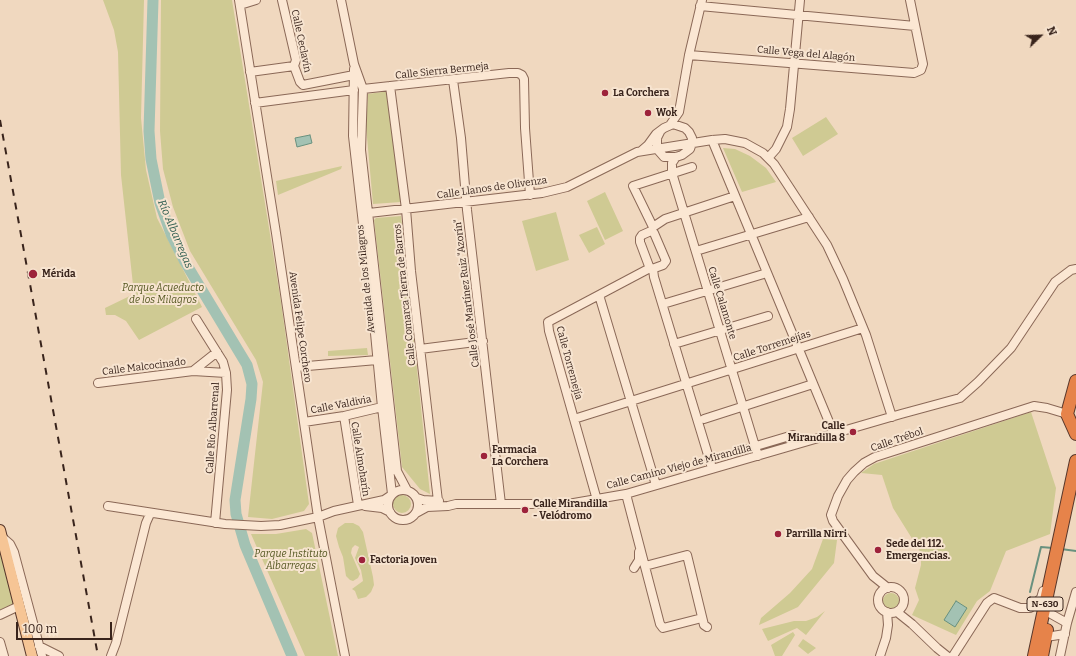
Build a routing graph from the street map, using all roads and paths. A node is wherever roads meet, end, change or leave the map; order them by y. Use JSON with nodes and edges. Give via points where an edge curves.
{"nodes":[{"id":1,"x":256,"y":0,"type":"edge"},
{"id":2,"x":282,"y":0,"type":"edge"},
{"id":3,"x":341,"y":0,"type":"edge"},
{"id":4,"x":800,"y":0,"type":"edge"},
{"id":5,"x":910,"y":0,"type":"edge"},
{"id":6,"x":240,"y":3,"type":"edge"},
{"id":7,"x":701,"y":3,"type":"edge"},
{"id":8,"x":799,"y":15,"type":"junction"},
{"id":9,"x":915,"y":26,"type":"junction"},
{"id":10,"x":689,"y":55,"type":"junction"},
{"id":11,"x":794,"y":63,"type":"junction"},
{"id":12,"x":354,"y":64,"type":"junction"},
{"id":13,"x":294,"y":66,"type":"junction"},
{"id":14,"x":250,"y":72,"type":"junction"},
{"id":15,"x":354,"y":75,"type":"junction"},
{"id":16,"x":453,"y":80,"type":"junction"},
{"id":17,"x":390,"y":86,"type":"junction"},
{"id":18,"x":364,"y":89,"type":"junction"},
{"id":19,"x":354,"y":90,"type":"junction"},
{"id":20,"x":255,"y":103,"type":"junction"},
{"id":21,"x":679,"y":112,"type":"junction"},
{"id":22,"x":670,"y":125,"type":"junction"},
{"id":23,"x":685,"y":128,"type":"junction"},
{"id":24,"x":660,"y":132,"type":"junction"},
{"id":25,"x":712,"y":140,"type":"junction"},
{"id":26,"x":692,"y":143,"type":"junction"},
{"id":27,"x":658,"y":149,"type":"junction"},
{"id":28,"x":640,"y":151,"type":"junction"},
{"id":29,"x":768,"y":158,"type":"junction"},
{"id":30,"x":674,"y":160,"type":"junction"},
{"id":31,"x":692,"y":167,"type":"dead end"},
{"id":32,"x":672,"y":173,"type":"junction"},
{"id":33,"x":530,"y":195,"type":"junction"},
{"id":34,"x":735,"y":196,"type":"junction"},
{"id":35,"x":466,"y":202,"type":"junction"},
{"id":36,"x":406,"y":209,"type":"junction"},
{"id":37,"x":684,"y":212,"type":"junction"},
{"id":38,"x":369,"y":213,"type":"junction"},
{"id":39,"x":809,"y":217,"type":"junction"},
{"id":40,"x":652,"y":229,"type":"junction"},
{"id":41,"x":751,"y":234,"type":"junction"},
{"id":42,"x":696,"y":251,"type":"junction"},
{"id":43,"x":651,"y":268,"type":"junction"},
{"id":44,"x":1074,"y":270,"type":"edge"},
{"id":45,"x":767,"y":273,"type":"junction"},
{"id":46,"x":708,"y":291,"type":"junction"},
{"id":47,"x":599,"y":295,"type":"junction"},
{"id":48,"x":662,"y":304,"type":"junction"},
{"id":49,"x":768,"y":316,"type":"dead end"},
{"id":50,"x":196,"y":319,"type":"dead end"},
{"id":51,"x":863,"y":328,"type":"junction"},
{"id":52,"x":720,"y":330,"type":"junction"},
{"id":53,"x":483,"y":341,"type":"junction"},
{"id":54,"x":674,"y":344,"type":"junction"},
{"id":55,"x":420,"y":348,"type":"junction"},
{"id":56,"x":798,"y":348,"type":"junction"},
{"id":57,"x":218,"y":352,"type":"junction"},
{"id":58,"x":377,"y":360,"type":"junction"},
{"id":59,"x":296,"y":366,"type":"junction"},
{"id":60,"x":732,"y":369,"type":"junction"},
{"id":61,"x":192,"y":371,"type":"junction"},
{"id":62,"x":226,"y":373,"type":"junction"},
{"id":63,"x":1076,"y":381,"type":"edge"},
{"id":64,"x":98,"y":383,"type":"dead end"},
{"id":65,"x":686,"y":383,"type":"junction"},
{"id":66,"x":813,"y":384,"type":"junction"},
{"id":67,"x":631,"y":401,"type":"junction"},
{"id":68,"x":382,"y":407,"type":"junction"},
{"id":69,"x":743,"y":407,"type":"junction"},
{"id":70,"x":344,"y":416,"type":"junction"},
{"id":71,"x":1072,"y":416,"type":"edge"},
{"id":72,"x":892,"y":418,"type":"junction"},
{"id":73,"x":574,"y":419,"type":"junction"},
{"id":74,"x":704,"y":419,"type":"dead end"},
{"id":75,"x":304,"y":422,"type":"junction"},
{"id":76,"x":834,"y":434,"type":"junction"},
{"id":77,"x":1076,"y":434,"type":"edge"},
{"id":78,"x":793,"y":435,"type":"dead end"},
{"id":79,"x":755,"y":446,"type":"junction"},
{"id":80,"x":736,"y":452,"type":"dead end"},
{"id":81,"x":758,"y":456,"type":"junction"},
{"id":82,"x":1076,"y":461,"type":"edge"},
{"id":83,"x":712,"y":468,"type":"junction"},
{"id":84,"x":656,"y":485,"type":"junction"},
{"id":85,"x":407,"y":490,"type":"junction"},
{"id":86,"x":626,"y":494,"type":"junction"},
{"id":87,"x":391,"y":495,"type":"junction"},
{"id":88,"x":417,"y":498,"type":"junction"},
{"id":89,"x":597,"y":500,"type":"junction"},
{"id":90,"x":1076,"y":500,"type":"edge"},
{"id":91,"x":438,"y":501,"type":"junction"},
{"id":92,"x":456,"y":504,"type":"junction"},
{"id":93,"x":501,"y":504,"type":"junction"},
{"id":94,"x":358,"y":505,"type":"junction"},
{"id":95,"x":108,"y":506,"type":"dead end"},
{"id":96,"x":390,"y":512,"type":"junction"},
{"id":97,"x":416,"y":513,"type":"junction"},
{"id":98,"x":150,"y":514,"type":"junction"},
{"id":99,"x":318,"y":517,"type":"junction"},
{"id":100,"x":215,"y":523,"type":"junction"},
{"id":101,"x":1,"y":534,"type":"edge"},
{"id":102,"x":1061,"y":547,"type":"junction"},
{"id":103,"x":640,"y":548,"type":"junction"},
{"id":104,"x":3,"y":549,"type":"edge"},
{"id":105,"x":645,"y":566,"type":"junction"},
{"id":106,"x":634,"y":568,"type":"dead end"},
{"id":107,"x":873,"y":576,"type":"junction"},
{"id":108,"x":888,"y":588,"type":"junction"},
{"id":109,"x":1076,"y":592,"type":"edge"},
{"id":110,"x":880,"y":594,"type":"junction"},
{"id":111,"x":19,"y":606,"type":"junction"},
{"id":112,"x":895,"y":611,"type":"junction"},
{"id":113,"x":1051,"y":614,"type":"junction"},
{"id":114,"x":0,"y":615,"type":"edge"},
{"id":115,"x":702,"y":618,"type":"junction"},
{"id":116,"x":1067,"y":623,"type":"junction"},
{"id":117,"x":707,"y":627,"type":"dead end"},
{"id":118,"x":1065,"y":634,"type":"junction"},
{"id":119,"x":1046,"y":638,"type":"junction"},
{"id":120,"x":0,"y":642,"type":"edge"},
{"id":121,"x":116,"y":643,"type":"junction"},
{"id":122,"x":39,"y":646,"type":"junction"},
{"id":123,"x":4,"y":656,"type":"edge"},
{"id":124,"x":32,"y":656,"type":"edge"},
{"id":125,"x":42,"y":656,"type":"edge"},
{"id":126,"x":59,"y":656,"type":"edge"},
{"id":127,"x":111,"y":656,"type":"edge"},
{"id":128,"x":119,"y":656,"type":"edge"},
{"id":129,"x":345,"y":656,"type":"edge"},
{"id":130,"x":880,"y":656,"type":"edge"},
{"id":131,"x":946,"y":656,"type":"edge"},
{"id":132,"x":953,"y":656,"type":"edge"},
{"id":133,"x":1034,"y":656,"type":"edge"},
{"id":134,"x":1042,"y":656,"type":"edge"},
{"id":135,"x":1060,"y":656,"type":"edge"}],
"edges":[{"from":1,"to":6,"type":"street"},
{"from":2,"to":13,"type":"street","name":"Calle Ceclavín","via":[[296,60]]},
{"from":3,"to":12,"type":"street","name":"Avenida de los Milagros"},
{"from":4,"to":8,"type":"street"},
{"from":5,"to":9,"type":"street"},
{"from":6,"to":14,"type":"street","name":"Avenida Felipe Corchero"},
{"from":7,"to":8,"type":"street"},
{"from":7,"to":10,"type":"street"},
{"from":8,"to":9,"type":"street"},
{"from":8,"to":11,"type":"street"},
{"from":9,"to":11,"type":"street","name":"Calle Vega del Alagón","via":[[923,64],[921,70],[914,73]]},
{"from":10,"to":11,"type":"street","name":"Calle Vega del Alagón"},
{"from":10,"to":21,"type":"street"},
{"from":11,"to":29,"type":"street","via":[[786,127],[776,149]]},
{"from":12,"to":15,"type":"street","name":"Avenida de los Milagros"},
{"from":12,"to":18,"type":"street","name":"Avenida de los Milagros"},
{"from":13,"to":14,"type":"street"},
{"from":13,"to":15,"type":"street","name":"Calle Ceclavín","via":[[303,85]]},
{"from":14,"to":20,"type":"street","name":"Avenida Felipe Corchero"},
{"from":15,"to":19,"type":"street","name":"Avenida de los Milagros"},
{"from":16,"to":17,"type":"street","name":"Calle Sierra Bermeja"},
{"from":16,"to":33,"type":"street","name":"Calle Sierra Bermeja","via":[[509,73],[522,75]]},
{"from":16,"to":35,"type":"street","name":"Calle José Martínez Ruiz \"Azorín\""},
{"from":17,"to":18,"type":"street","name":"Calle Sierra Bermeja"},
{"from":17,"to":36,"type":"street","name":"Calle Comarca Tierra de Barros"},
{"from":18,"to":38,"type":"street","name":"Avenida de los Milagros","via":[[361,150]]},
{"from":19,"to":20,"type":"street"},
{"from":19,"to":58,"type":"street","name":"Avenida de los Milagros","via":[[353,136]]},
{"from":20,"to":59,"type":"street","name":"Avenida Felipe Corchero"},
{"from":21,"to":22,"type":"street"},
{"from":21,"to":23,"type":"street"},
{"from":22,"to":23,"type":"street","via":[[677,124]]},
{"from":22,"to":24,"type":"street"},
{"from":23,"to":26,"type":"street","via":[[692,138]]},
{"from":24,"to":27,"type":"street","via":[[657,138]]},
{"from":24,"to":28,"type":"street"},
{"from":25,"to":26,"type":"street","name":"Calle Llanos de Olivenza"},
{"from":25,"to":29,"type":"street","name":"Calle Llanos de Olivenza","via":[[725,138],[745,143]]},
{"from":25,"to":34,"type":"street"},
{"from":26,"to":27,"type":"street","name":"Calle Llanos de Olivenza"},
{"from":26,"to":30,"type":"street","via":[[690,149]]},
{"from":27,"to":28,"type":"street","name":"Calle Llanos de Olivenza"},
{"from":27,"to":30,"type":"street","via":[[664,157]]},
{"from":28,"to":33,"type":"street","name":"Calle Llanos de Olivenza","via":[[567,187]]},
{"from":29,"to":39,"type":"street"},
{"from":30,"to":32,"type":"street","name":"Calle Calamonte"},
{"from":31,"to":32,"type":"street"},
{"from":32,"to":37,"type":"street","name":"Calle Calamonte"},
{"from":32,"to":40,"type":"street","via":[[633,186]]},
{"from":33,"to":35,"type":"street","name":"Calle Llanos de Olivenza"},
{"from":34,"to":37,"type":"street"},
{"from":34,"to":41,"type":"street"},
{"from":35,"to":36,"type":"street","name":"Calle Llanos de Olivenza"},
{"from":35,"to":53,"type":"street","name":"Calle José Martínez Ruiz \"Azorín\""},
{"from":36,"to":38,"type":"street","name":"Calle Llanos de Olivenza"},
{"from":36,"to":55,"type":"street","name":"Calle Comarca Tierra de Barros"},
{"from":37,"to":40,"type":"street","via":[[665,219]]},
{"from":37,"to":42,"type":"street","name":"Calle Calamonte"},
{"from":38,"to":85,"type":"street","name":"Avenida de los Milagros","via":[[397,471]]},
{"from":39,"to":41,"type":"street"},
{"from":39,"to":51,"type":"street","via":[[827,245]]},
{"from":40,"to":43,"type":"street","via":[[640,238]]},
{"from":40,"to":43,"type":"street","name":"Calle Torremejía","via":[[666,262]]},
{"from":41,"to":42,"type":"street"},
{"from":41,"to":45,"type":"street"},
{"from":42,"to":46,"type":"street","name":"Calle Calamonte"},
{"from":43,"to":47,"type":"street","name":"Calle Torremejía"},
{"from":43,"to":48,"type":"street"},
{"from":44,"to":72,"type":"street","name":"Calle Camino Viejo de Mirandilla","via":[[1055,282],[1011,348],[960,398]]},
{"from":45,"to":46,"type":"street"},
{"from":45,"to":56,"type":"street"},
{"from":46,"to":48,"type":"street"},
{"from":46,"to":52,"type":"street","name":"Calle Calamonte"},
{"from":47,"to":67,"type":"street"},
{"from":47,"to":73,"type":"street","name":"Calle Torremejía","via":[[548,322]]},
{"from":48,"to":54,"type":"street"},
{"from":49,"to":52,"type":"street"},
{"from":50,"to":57,"type":"street","name":"Calle Río Albarrenal"},
{"from":51,"to":56,"type":"street","name":"Calle Torremejías"},
{"from":51,"to":72,"type":"street"},
{"from":52,"to":54,"type":"street"},
{"from":52,"to":60,"type":"street","name":"Calle Calamonte"},
{"from":53,"to":55,"type":"street"},
{"from":53,"to":93,"type":"street","name":"Calle José Martínez Ruiz \"Azorín\""},
{"from":54,"to":65,"type":"street"},
{"from":55,"to":91,"type":"street","name":"Calle Comarca Tierra de Barros"},
{"from":56,"to":60,"type":"street","name":"Calle Torremejías"},
{"from":56,"to":66,"type":"street"},
{"from":57,"to":61,"type":"street","name":"Calle Malcocinado"},
{"from":57,"to":62,"type":"street","name":"Calle Río Albarrenal"},
{"from":58,"to":59,"type":"street"},
{"from":58,"to":68,"type":"street","name":"Avenida de los Milagros"},
{"from":59,"to":75,"type":"street","name":"Avenida Felipe Corchero"},
{"from":60,"to":65,"type":"street","name":"Calle Torremejías"},
{"from":60,"to":69,"type":"street","name":"Calle Calamonte"},
{"from":61,"to":62,"type":"street","name":"Calle Malcocinado"},
{"from":61,"to":64,"type":"street","name":"Calle Malcocinado"},
{"from":62,"to":100,"type":"street","name":"Calle Río Albarrenal","via":[[227,390]]},
{"from":63,"to":71,"type":"highway"},
{"from":65,"to":67,"type":"street"},
{"from":65,"to":83,"type":"street"},
{"from":66,"to":69,"type":"street"},
{"from":66,"to":76,"type":"street"},
{"from":67,"to":73,"type":"street"},
{"from":67,"to":84,"type":"street"},
{"from":68,"to":70,"type":"street","name":"Calle Valdivia"},
{"from":68,"to":87,"type":"street","name":"Avenida de los Milagros"},
{"from":69,"to":74,"type":"street"},
{"from":69,"to":79,"type":"street","name":"Calle Calamonte"},
{"from":70,"to":75,"type":"street","name":"Calle Valdivia"},
{"from":70,"to":94,"type":"street","name":"Calle Almoharín"},
{"from":71,"to":77,"type":"highway"},
{"from":71,"to":107,"type":"street","name":"Calle Trébol","via":[[1034,406],[876,457],[854,472],[842,488],[831,515]]},
{"from":72,"to":76,"type":"street","name":"Calle Camino Viejo de Mirandilla"},
{"from":73,"to":89,"type":"street","name":"Calle Torremejía"},
{"from":75,"to":99,"type":"street","name":"Avenida Felipe Corchero"},
{"from":76,"to":81,"type":"street","name":"Calle Camino Viejo de Mirandilla"},
{"from":78,"to":79,"type":"street"},
{"from":79,"to":80,"type":"street"},
{"from":79,"to":81,"type":"street","name":"Calle Calamonte"},
{"from":81,"to":83,"type":"street","name":"Calle Camino Viejo de Mirandilla"},
{"from":82,"to":102,"type":"highway","number":"N-630"},
{"from":83,"to":84,"type":"street","name":"Calle Camino Viejo de Mirandilla"},
{"from":84,"to":86,"type":"street","name":"Calle Camino Viejo de Mirandilla"},
{"from":85,"to":87,"type":"street","via":[[397,491]]},
{"from":85,"to":88,"type":"street"},
{"from":86,"to":89,"type":"street","name":"Calle Camino Viejo de Mirandilla"},
{"from":86,"to":103,"type":"street"},
{"from":87,"to":94,"type":"street","via":[[384,500]]},
{"from":87,"to":96,"type":"street","via":[[388,507]]},
{"from":88,"to":91,"type":"street","name":"Calle Camino Viejo de Mirandilla"},
{"from":88,"to":97,"type":"street"},
{"from":89,"to":93,"type":"street","name":"Calle Camino Viejo de Mirandilla","via":[[568,504]]},
{"from":90,"to":102,"type":"highway","number":"N-630"},
{"from":91,"to":92,"type":"street","name":"Calle Camino Viejo de Mirandilla"},
{"from":92,"to":93,"type":"street","name":"Calle Camino Viejo de Mirandilla"},
{"from":92,"to":97,"type":"street","name":"Calle Camino Viejo de Mirandilla","via":[[427,507]]},
{"from":94,"to":96,"type":"street","via":[[382,508]]},
{"from":94,"to":99,"type":"street"},
{"from":95,"to":98,"type":"street"},
{"from":96,"to":97,"type":"street","via":[[397,519],[403,520],[408,520]]},
{"from":98,"to":100,"type":"street"},
{"from":98,"to":121,"type":"street"},
{"from":99,"to":100,"type":"street","via":[[280,526]]},
{"from":99,"to":129,"type":"street","name":"Avenida Felipe Corchero"},
{"from":101,"to":104,"type":"main road"},
{"from":101,"to":122,"type":"street","via":[[14,552]]},
{"from":102,"to":113,"type":"highway","number":"N-630"},
{"from":102,"to":132,"type":"street","via":[[1051,559],[1041,598],[1036,605],[1020,608],[994,598],[987,603]]},
{"from":102,"to":133,"type":"highway","number":"N-630"},
{"from":103,"to":105,"type":"street"},
{"from":103,"to":106,"type":"street","via":[[639,560]]},
{"from":104,"to":111,"type":"main road"},
{"from":105,"to":115,"type":"street","via":[[663,628]]},
{"from":105,"to":115,"type":"street","via":[[687,555]]},
{"from":107,"to":108,"type":"street","name":"Calle Trébol"},
{"from":107,"to":110,"type":"street","name":"Calle Trébol"},
{"from":108,"to":110,"type":"street"},
{"from":108,"to":112,"type":"street","via":[[896,588],[904,599]]},
{"from":109,"to":116,"type":"street"},
{"from":110,"to":112,"type":"street","via":[[880,605]]},
{"from":111,"to":114,"type":"street"},
{"from":111,"to":124,"type":"main road"},
{"from":112,"to":130,"type":"street","via":[[888,625]]},
{"from":112,"to":131,"type":"street"},
{"from":113,"to":116,"type":"street"},
{"from":113,"to":119,"type":"highway","number":"N-630"},
{"from":115,"to":117,"type":"street"},
{"from":116,"to":118,"type":"street"},
{"from":118,"to":119,"type":"street"},
{"from":118,"to":135,"type":"street"},
{"from":119,"to":134,"type":"highway","number":"N-630"},
{"from":120,"to":123,"type":"street"},
{"from":121,"to":127,"type":"street"},
{"from":121,"to":128,"type":"street"},
{"from":122,"to":125,"type":"street"},
{"from":122,"to":126,"type":"street"}]}
